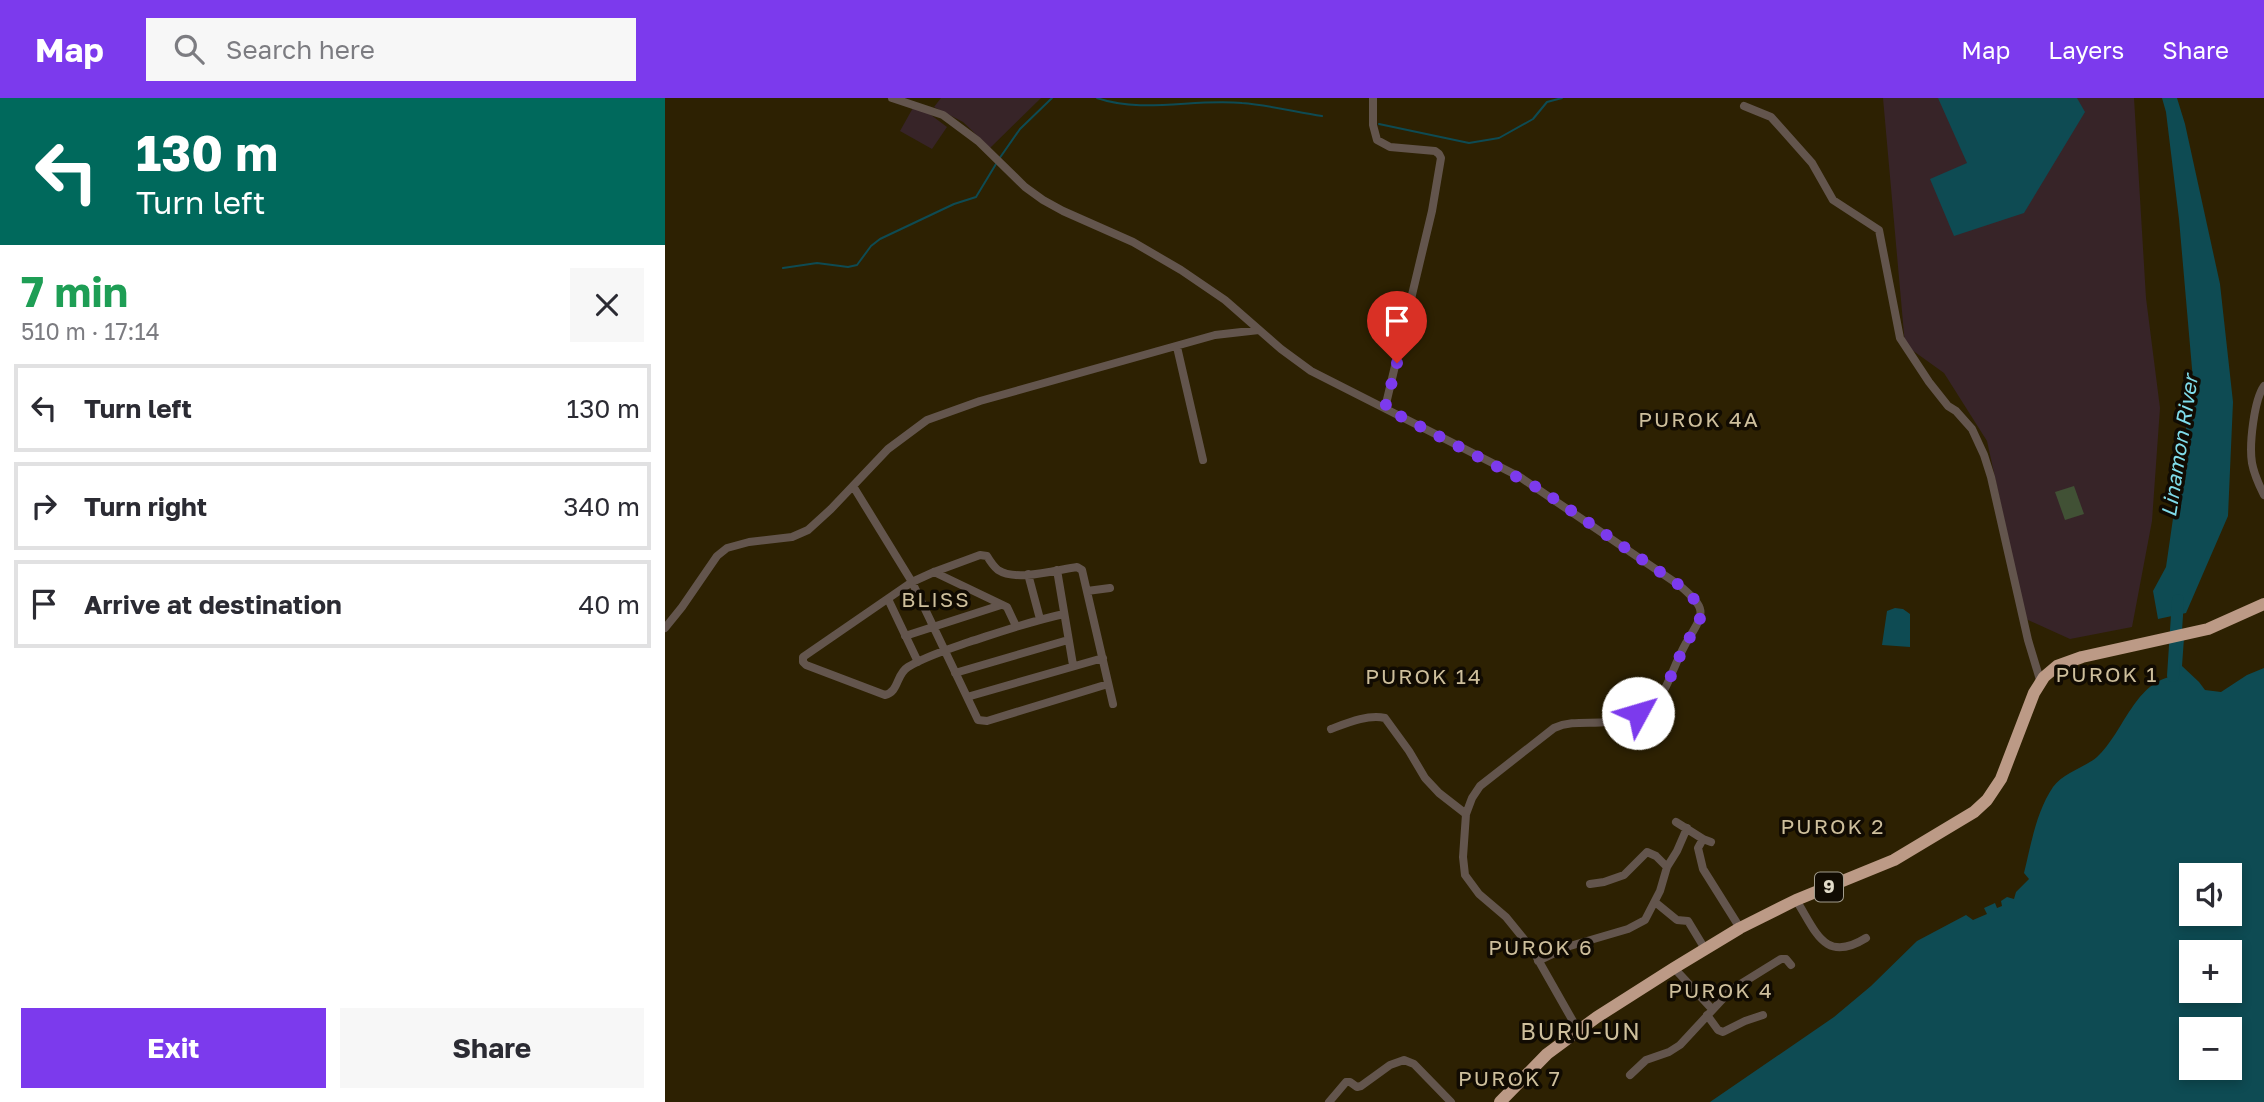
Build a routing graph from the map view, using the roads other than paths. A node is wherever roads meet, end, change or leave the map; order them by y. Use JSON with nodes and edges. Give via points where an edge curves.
{"nodes":[{"id":1,"x":892,"y":98,"type":"edge"},
{"id":2,"x":1373,"y":98,"type":"edge"},
{"id":3,"x":1744,"y":106,"type":"dead end"},
{"id":4,"x":1259,"y":330,"type":"junction"},
{"id":5,"x":1177,"y":347,"type":"junction"},
{"id":6,"x":2264,"y":386,"type":"edge"},
{"id":7,"x":1385,"y":408,"type":"junction"},
{"id":8,"x":1203,"y":460,"type":"dead end"},
{"id":9,"x":853,"y":486,"type":"junction"},
{"id":10,"x":2264,"y":495,"type":"edge"},
{"id":11,"x":1057,"y":570,"type":"junction"},
{"id":12,"x":934,"y":572,"type":"junction"},
{"id":13,"x":1028,"y":574,"type":"junction"},
{"id":14,"x":912,"y":582,"type":"junction"},
{"id":15,"x":1110,"y":588,"type":"dead end"},
{"id":16,"x":1087,"y":591,"type":"junction"},
{"id":17,"x":888,"y":599,"type":"junction"},
{"id":18,"x":2264,"y":604,"type":"edge"},
{"id":19,"x":1001,"y":605,"type":"junction"},
{"id":20,"x":1064,"y":614,"type":"junction"},
{"id":21,"x":1040,"y":619,"type":"junction"},
{"id":22,"x":933,"y":626,"type":"junction"},
{"id":23,"x":1016,"y":626,"type":"junction"},
{"id":24,"x":665,"y":628,"type":"edge"},
{"id":25,"x":905,"y":636,"type":"junction"},
{"id":26,"x":1068,"y":640,"type":"junction"},
{"id":27,"x":945,"y":650,"type":"junction"},
{"id":28,"x":1103,"y":658,"type":"junction"},
{"id":29,"x":918,"y":662,"type":"junction"},
{"id":30,"x":1073,"y":665,"type":"junction"},
{"id":31,"x":955,"y":673,"type":"junction"},
{"id":32,"x":2041,"y":683,"type":"junction"},
{"id":33,"x":1108,"y":684,"type":"junction"},
{"id":34,"x":967,"y":697,"type":"junction"},
{"id":35,"x":1112,"y":704,"type":"dead end"},
{"id":36,"x":1331,"y":729,"type":"dead end"},
{"id":37,"x":1466,"y":814,"type":"junction"},
{"id":38,"x":1676,"y":822,"type":"dead end"},
{"id":39,"x":1687,"y":828,"type":"junction"},
{"id":40,"x":1667,"y":867,"type":"junction"},
{"id":41,"x":1590,"y":884,"type":"dead end"},
{"id":42,"x":1796,"y":900,"type":"junction"},
{"id":43,"x":1655,"y":902,"type":"junction"},
{"id":44,"x":1740,"y":928,"type":"junction"},
{"id":45,"x":1865,"y":938,"type":"dead end"},
{"id":46,"x":1705,"y":949,"type":"junction"},
{"id":47,"x":1538,"y":961,"type":"junction"},
{"id":48,"x":1791,"y":965,"type":"dead end"},
{"id":49,"x":1674,"y":968,"type":"junction"},
{"id":50,"x":1709,"y":1012,"type":"junction"},
{"id":51,"x":1763,"y":1015,"type":"dead end"},
{"id":52,"x":1578,"y":1030,"type":"junction"},
{"id":53,"x":1630,"y":1074,"type":"dead end"},
{"id":54,"x":1329,"y":1102,"type":"edge"},
{"id":55,"x":1451,"y":1102,"type":"edge"},
{"id":56,"x":1500,"y":1102,"type":"edge"}],
"edges":[{"from":1,"to":4,"type":"street","via":[[943,115],[978,141],[1025,187],[1201,282]]},
{"from":2,"to":7,"type":"street","via":[[1373,125],[1379,142],[1435,151],[1441,158]]},
{"from":3,"to":32,"type":"street","via":[[1771,117],[1812,163],[1833,200],[1879,230],[1900,338],[1929,382],[1972,429],[1984,455]]},
{"from":4,"to":5,"type":"street","via":[[1215,335]]},
{"from":4,"to":7,"type":"street","via":[[1327,381]]},
{"from":5,"to":8,"type":"street"},
{"from":5,"to":9,"type":"street","via":[[927,420],[888,449]]},
{"from":6,"to":10,"type":"street","via":[[2257,401],[2251,456]]},
{"from":7,"to":37,"type":"street","via":[[1540,489],[1679,585],[1696,601],[1701,615],[1665,691],[1653,706],[1619,719],[1554,728],[1481,786]]},
{"from":9,"to":14,"type":"street"},
{"from":9,"to":24,"type":"street","via":[[808,530],[727,548]]},
{"from":11,"to":13,"type":"street"},
{"from":11,"to":16,"type":"street","via":[[1080,568]]},
{"from":11,"to":20,"type":"street"},
{"from":12,"to":13,"type":"street","via":[[984,554],[1006,574]]},
{"from":12,"to":14,"type":"street"},
{"from":12,"to":19,"type":"street"},
{"from":13,"to":21,"type":"street"},
{"from":14,"to":17,"type":"street"},
{"from":14,"to":22,"type":"street"},
{"from":15,"to":16,"type":"street"},
{"from":16,"to":28,"type":"street"},
{"from":17,"to":25,"type":"street"},
{"from":17,"to":29,"type":"street","via":[[803,657],[804,664],[885,695],[893,691],[906,668]]},
{"from":18,"to":32,"type":"highway","number":"9","via":[[2208,629],[2067,662],[2050,671]]},
{"from":19,"to":22,"type":"street"},
{"from":19,"to":23,"type":"street","via":[[1009,609]]},
{"from":20,"to":21,"type":"street"},
{"from":20,"to":26,"type":"street"},
{"from":21,"to":23,"type":"street"},
{"from":22,"to":25,"type":"street"},
{"from":22,"to":27,"type":"street"},
{"from":23,"to":27,"type":"street"},
{"from":25,"to":29,"type":"street"},
{"from":26,"to":30,"type":"street"},
{"from":26,"to":31,"type":"street"},
{"from":27,"to":29,"type":"street"},
{"from":27,"to":31,"type":"street"},
{"from":28,"to":30,"type":"street"},
{"from":28,"to":33,"type":"street"},
{"from":30,"to":34,"type":"street"},
{"from":31,"to":34,"type":"street"},
{"from":32,"to":42,"type":"highway","number":"9","via":[[2001,779],[1974,813],[1894,860]]},
{"from":33,"to":34,"type":"street","via":[[987,721],[978,720]]},
{"from":33,"to":35,"type":"street"},
{"from":36,"to":37,"type":"street","via":[[1361,719],[1385,718],[1425,778]]},
{"from":37,"to":47,"type":"street","via":[[1465,875],[1506,917]]},
{"from":38,"to":39,"type":"street"},
{"from":39,"to":40,"type":"street"},
{"from":39,"to":44,"type":"street","via":[[1707,840],[1697,851],[1701,863]]},
{"from":40,"to":41,"type":"street","via":[[1647,852],[1624,875]]},
{"from":40,"to":43,"type":"street"},
{"from":42,"to":44,"type":"highway","number":"9"},
{"from":42,"to":45,"type":"street","via":[[1819,937],[1832,947],[1848,948]]},
{"from":43,"to":46,"type":"street","via":[[1677,920],[1688,921]]},
{"from":43,"to":47,"type":"street","via":[[1637,926]]},
{"from":44,"to":46,"type":"highway","number":"9"},
{"from":46,"to":49,"type":"highway","number":"9"},
{"from":47,"to":52,"type":"street"},
{"from":48,"to":50,"type":"street","via":[[1783,959],[1773,963],[1731,990]]},
{"from":49,"to":50,"type":"street"},
{"from":49,"to":52,"type":"highway","number":"9"},
{"from":50,"to":51,"type":"street","via":[[1723,1032]]},
{"from":50,"to":53,"type":"street","via":[[1680,1045],[1646,1060]]},
{"from":52,"to":56,"type":"highway","number":"9"},
{"from":54,"to":55,"type":"street","via":[[1346,1082],[1361,1086],[1390,1065],[1407,1060]]}]}
